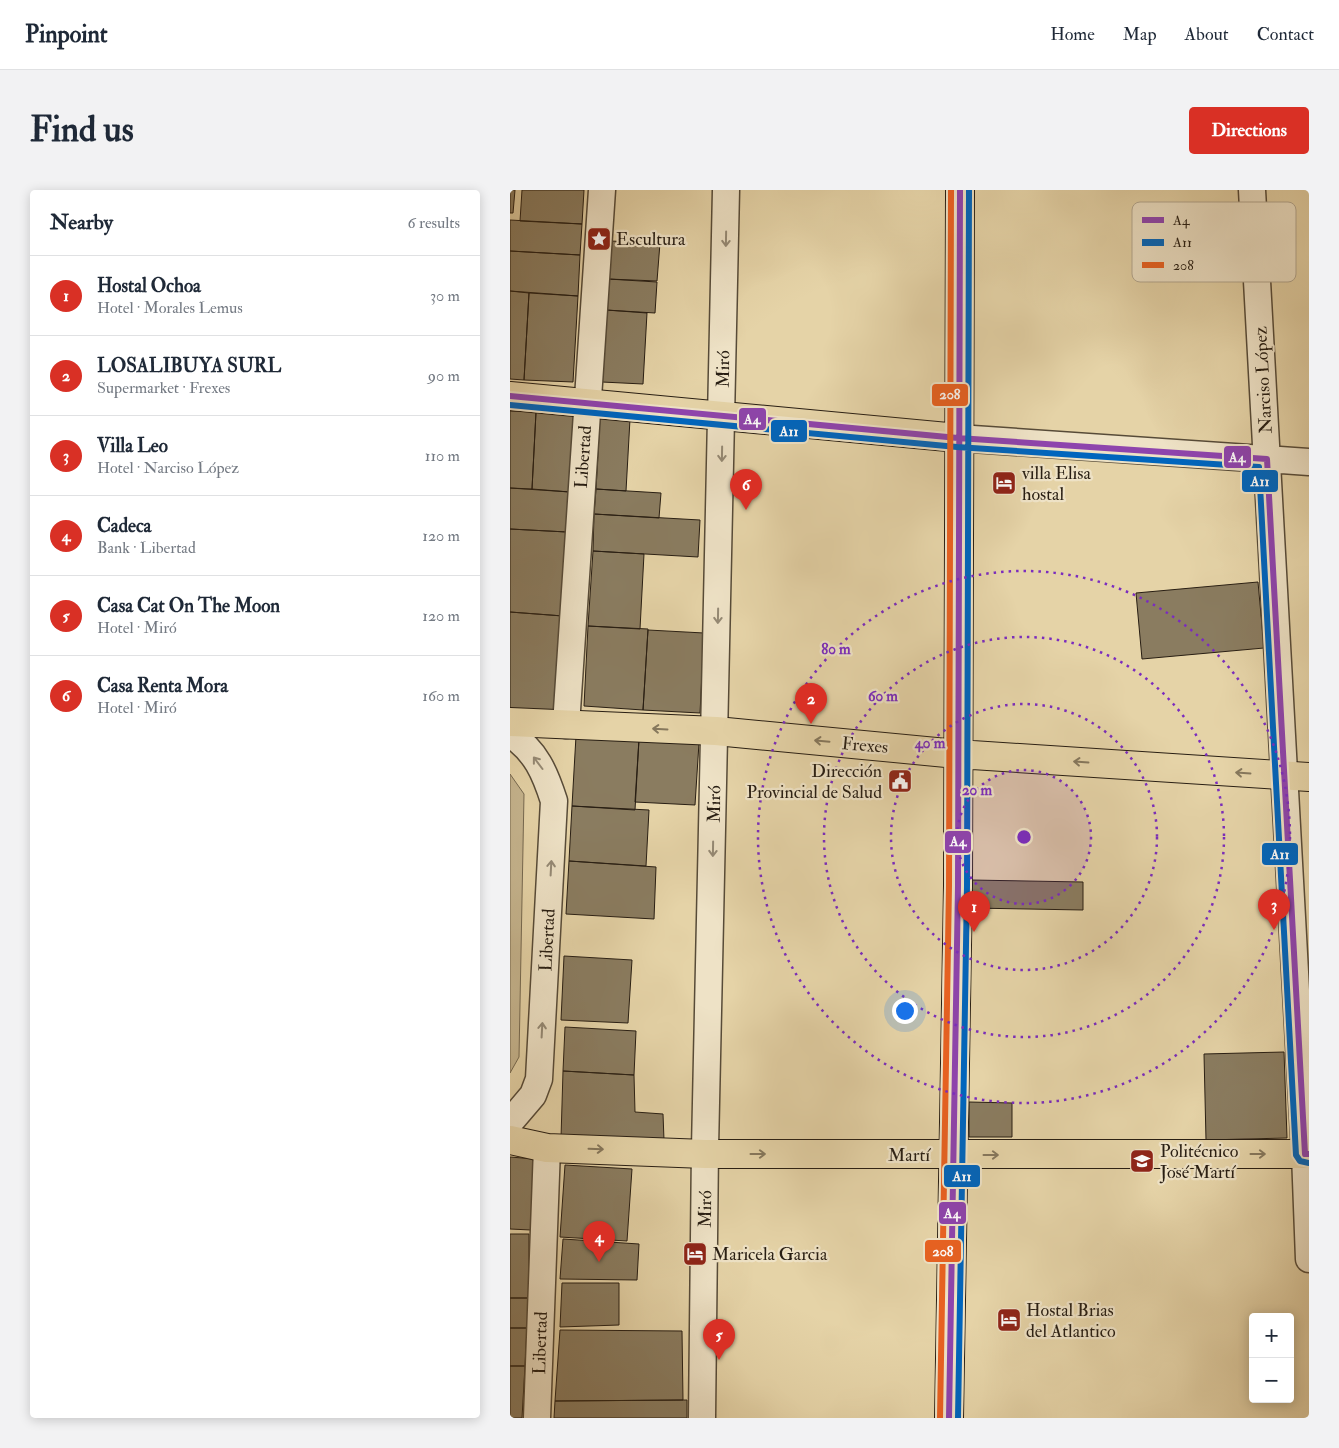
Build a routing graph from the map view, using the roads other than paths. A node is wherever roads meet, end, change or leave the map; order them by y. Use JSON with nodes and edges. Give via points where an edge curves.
{"nodes":[{"id":1,"x":602,"y":190,"type":"edge"},
{"id":2,"x":726,"y":190,"type":"edge"},
{"id":3,"x":960,"y":190,"type":"edge"},
{"id":4,"x":1257,"y":282,"type":"edge"},
{"id":5,"x":510,"y":396,"type":"edge"},
{"id":6,"x":587,"y":402,"type":"junction"},
{"id":7,"x":722,"y":415,"type":"junction"},
{"id":8,"x":958,"y":438,"type":"junction"},
{"id":9,"x":1267,"y":459,"type":"junction"},
{"id":10,"x":1309,"y":462,"type":"edge"},
{"id":11,"x":510,"y":722,"type":"edge"},
{"id":12,"x":566,"y":724,"type":"junction"},
{"id":13,"x":716,"y":731,"type":"junction"},
{"id":14,"x":510,"y":734,"type":"edge"},
{"id":15,"x":957,"y":754,"type":"junction"},
{"id":16,"x":1296,"y":776,"type":"edge"},
{"id":17,"x":510,"y":1122,"type":"edge"},
{"id":18,"x":510,"y":1140,"type":"edge"},
{"id":19,"x":547,"y":1148,"type":"junction"},
{"id":20,"x":705,"y":1154,"type":"junction"},
{"id":21,"x":1307,"y":1154,"type":"edge"},
{"id":22,"x":955,"y":1155,"type":"junction"},
{"id":23,"x":1309,"y":1259,"type":"edge"},
{"id":24,"x":538,"y":1418,"type":"edge"},
{"id":25,"x":702,"y":1418,"type":"edge"},
{"id":26,"x":949,"y":1418,"type":"edge"}],
"edges":[{"from":1,"to":6,"type":"street","name":"Libertad"},
{"from":2,"to":7,"type":"street","name":"Miró","one_way":true},
{"from":3,"to":8,"type":"main road"},
{"from":4,"to":9,"type":"street","name":"Narciso López"},
{"from":5,"to":6,"type":"main road"},
{"from":6,"to":7,"type":"main road"},
{"from":6,"to":12,"type":"street","name":"Libertad"},
{"from":7,"to":8,"type":"main road"},
{"from":7,"to":13,"type":"street","name":"Miró","one_way":true},
{"from":8,"to":9,"type":"street"},
{"from":8,"to":15,"type":"main road"},
{"from":9,"to":10,"type":"street"},
{"from":9,"to":16,"type":"street","name":"Narciso López"},
{"from":11,"to":12,"type":"main road","name":"Frexes"},
{"from":13,"to":12,"type":"main road","name":"Frexes","one_way":true},
{"from":15,"to":13,"type":"main road","name":"Frexes","one_way":true},
{"from":13,"to":20,"type":"street","name":"Miró","one_way":true},
{"from":17,"to":14,"type":"street","name":"Libertad","one_way":true,"via":[[533,1095],[539,1079],[554,801],[544,770],[522,742]]},
{"from":16,"to":15,"type":"main road","name":"Frexes","one_way":true},
{"from":15,"to":22,"type":"main road"},
{"from":16,"to":21,"type":"street","name":"Narciso López"},
{"from":18,"to":19,"type":"main road","name":"Martí"},
{"from":19,"to":20,"type":"main road","name":"Martí","one_way":true},
{"from":19,"to":24,"type":"street","name":"Libertad"},
{"from":20,"to":22,"type":"main road","name":"Martí","one_way":true},
{"from":20,"to":25,"type":"street","name":"Miró"},
{"from":22,"to":21,"type":"main road","name":"Martí","one_way":true},
{"from":21,"to":23,"type":"street","name":"Narciso López"},
{"from":22,"to":26,"type":"main road"}]}
